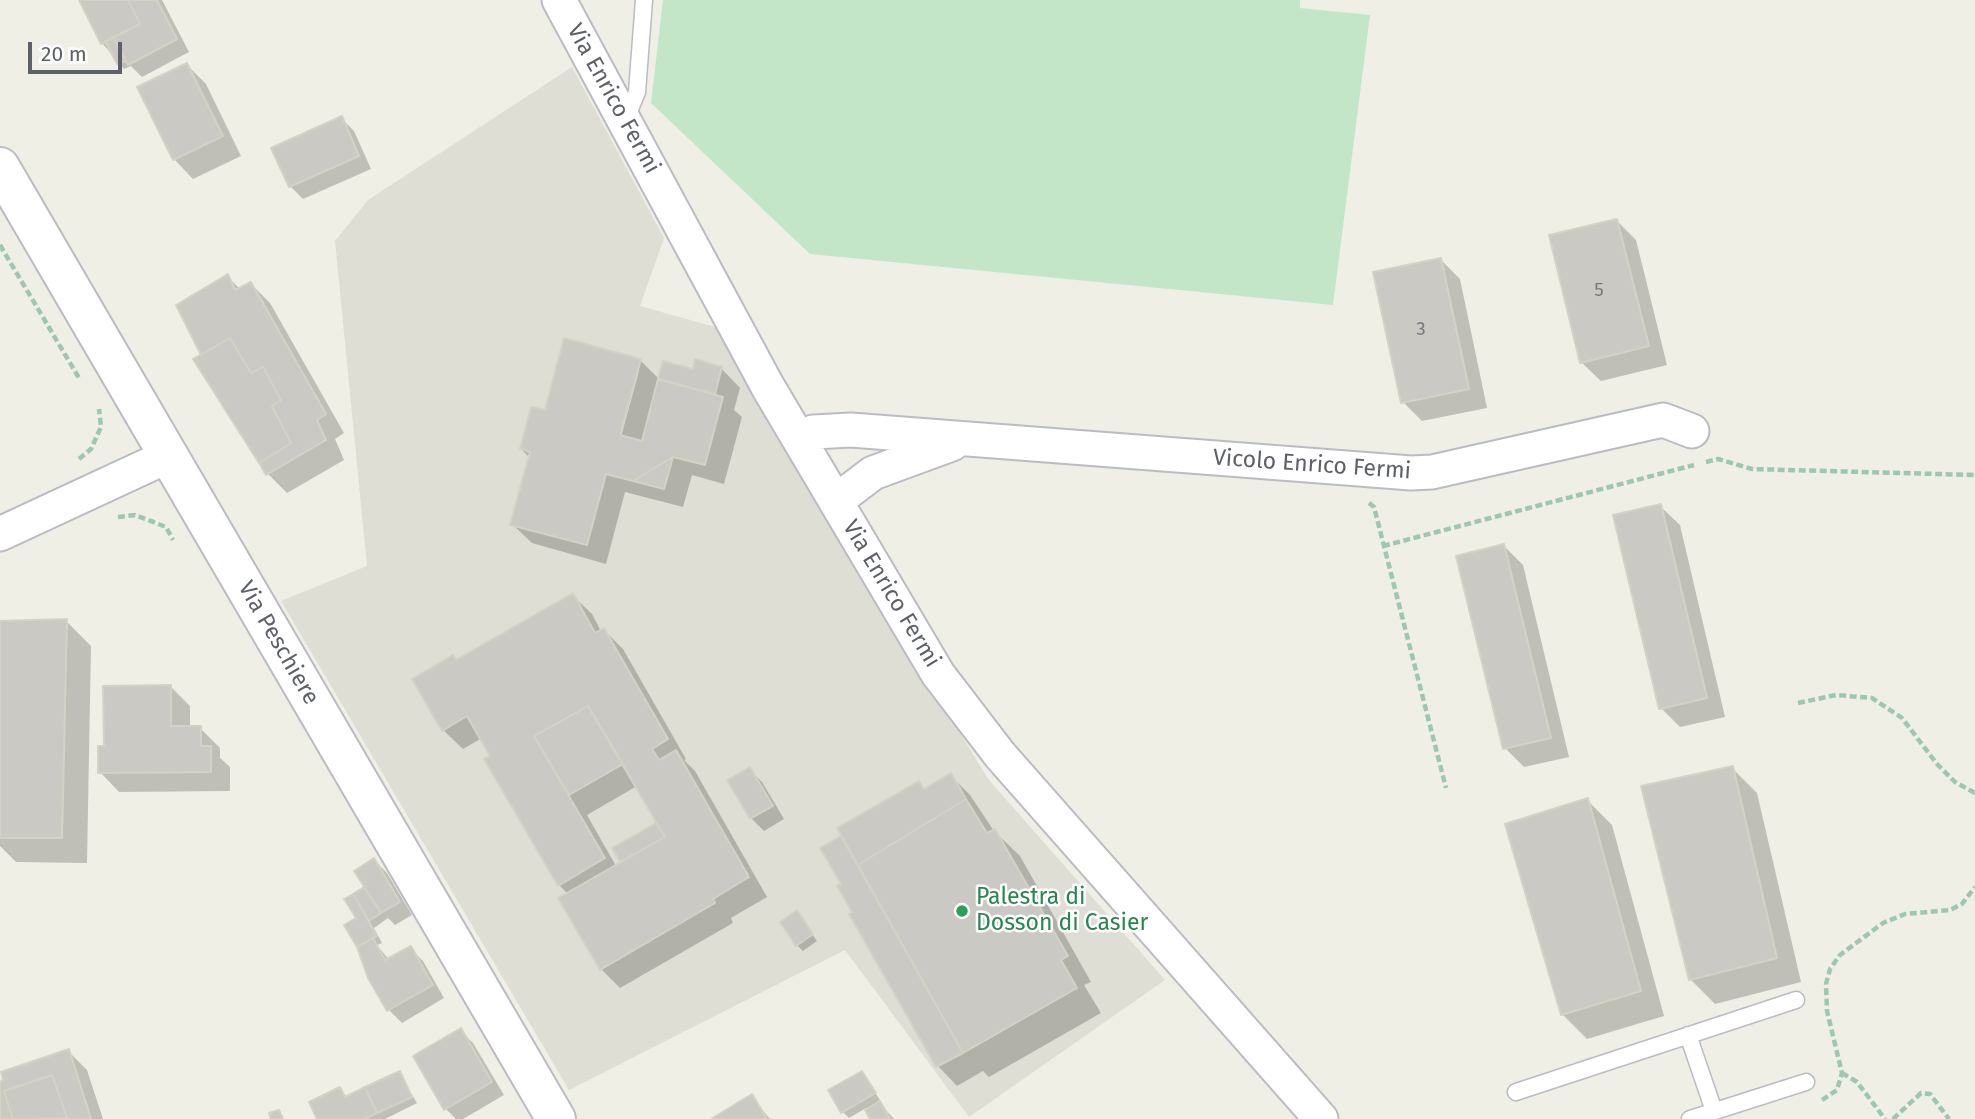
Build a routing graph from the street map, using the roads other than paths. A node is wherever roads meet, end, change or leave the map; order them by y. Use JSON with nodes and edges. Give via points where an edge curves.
{"nodes":[{"id":1,"x":559,"y":0,"type":"edge"},
{"id":2,"x":644,"y":0,"type":"edge"},
{"id":3,"x":625,"y":121,"type":"junction"},
{"id":4,"x":0,"y":167,"type":"edge"},
{"id":5,"x":1692,"y":431,"type":"dead end"},
{"id":6,"x":801,"y":440,"type":"junction"},
{"id":7,"x":968,"y":440,"type":"junction"},
{"id":8,"x":168,"y":456,"type":"junction"},
{"id":9,"x":835,"y":500,"type":"junction"},
{"id":10,"x":0,"y":534,"type":"edge"},
{"id":11,"x":1796,"y":1000,"type":"dead end"},
{"id":12,"x":1688,"y":1035,"type":"junction"},
{"id":13,"x":1806,"y":1082,"type":"dead end"},
{"id":14,"x":1516,"y":1092,"type":"dead end"},
{"id":15,"x":1714,"y":1111,"type":"junction"},
{"id":16,"x":556,"y":1119,"type":"edge"},
{"id":17,"x":1321,"y":1119,"type":"edge"},
{"id":18,"x":1689,"y":1119,"type":"edge"}],
"edges":[{"from":1,"to":3,"type":"street","name":"Via Enrico Fermi"},
{"from":2,"to":3,"type":"lane","via":[[637,92]]},
{"from":3,"to":6,"type":"street","name":"Via Enrico Fermi"},
{"from":4,"to":8,"type":"street","name":"Via Peschiere"},
{"from":5,"to":7,"type":"street","name":"Vicolo Enrico Fermi","via":[[1663,420],[1411,473]]},
{"from":6,"to":7,"type":"street","name":"Vicolo Enrico Fermi","via":[[813,432],[850,430]]},
{"from":6,"to":9,"type":"street","name":"Via Enrico Fermi"},
{"from":7,"to":9,"type":"street","name":"Vicolo Enrico Fermi","via":[[873,473]]},
{"from":8,"to":10,"type":"street"},
{"from":8,"to":16,"type":"street","name":"Via Peschiere"},
{"from":9,"to":17,"type":"street","name":"Via Enrico Fermi","via":[[938,674],[1000,755]]},
{"from":11,"to":12,"type":"lane"},
{"from":12,"to":14,"type":"lane"},
{"from":12,"to":15,"type":"lane"},
{"from":13,"to":15,"type":"lane"},
{"from":15,"to":18,"type":"lane"}]}
